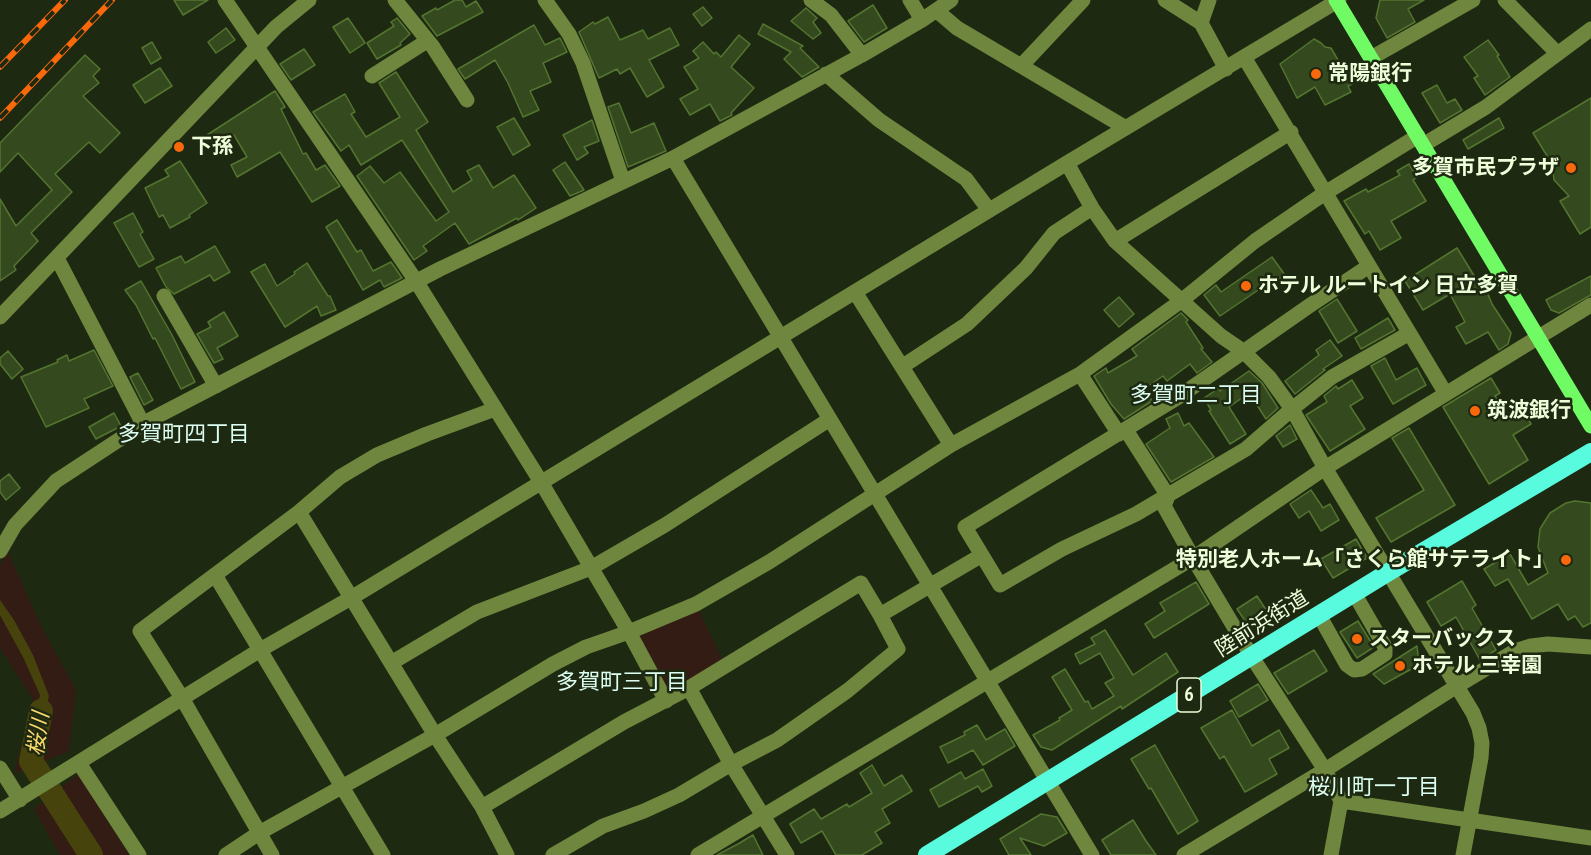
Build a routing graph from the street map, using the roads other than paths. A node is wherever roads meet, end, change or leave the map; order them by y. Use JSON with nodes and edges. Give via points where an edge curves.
{"nodes":[{"id":1,"x":225,"y":0,"type":"edge"},
{"id":2,"x":309,"y":0,"type":"edge"},
{"id":3,"x":394,"y":0,"type":"edge"},
{"id":4,"x":545,"y":0,"type":"edge"},
{"id":5,"x":811,"y":0,"type":"edge"},
{"id":6,"x":910,"y":0,"type":"edge"},
{"id":7,"x":951,"y":0,"type":"edge"},
{"id":8,"x":1083,"y":0,"type":"edge"},
{"id":9,"x":1165,"y":0,"type":"edge"},
{"id":10,"x":1209,"y":0,"type":"edge"},
{"id":11,"x":1337,"y":0,"type":"edge"},
{"id":12,"x":1473,"y":0,"type":"edge"},
{"id":13,"x":1504,"y":0,"type":"edge"},
{"id":14,"x":937,"y":11,"type":"junction"},
{"id":15,"x":922,"y":20,"type":"junction"},
{"id":16,"x":1201,"y":23,"type":"junction"},
{"id":17,"x":1591,"y":28,"type":"edge"},
{"id":18,"x":428,"y":41,"type":"junction"},
{"id":19,"x":257,"y":47,"type":"junction"},
{"id":20,"x":1557,"y":53,"type":"junction"},
{"id":21,"x":862,"y":55,"type":"junction"},
{"id":22,"x":1244,"y":57,"type":"junction"},
{"id":23,"x":1371,"y":58,"type":"junction"},
{"id":24,"x":1021,"y":66,"type":"junction"},
{"id":25,"x":1226,"y":69,"type":"junction"},
{"id":26,"x":826,"y":74,"type":"junction"},
{"id":27,"x":372,"y":76,"type":"dead end"},
{"id":28,"x":467,"y":100,"type":"dead end"},
{"id":29,"x":1126,"y":128,"type":"junction"},
{"id":30,"x":1291,"y":132,"type":"junction"},
{"id":31,"x":1420,"y":140,"type":"junction"},
{"id":32,"x":673,"y":158,"type":"junction"},
{"id":33,"x":1067,"y":163,"type":"junction"},
{"id":34,"x":623,"y":181,"type":"junction"},
{"id":35,"x":1325,"y":193,"type":"junction"},
{"id":36,"x":1092,"y":208,"type":"junction"},
{"id":37,"x":989,"y":210,"type":"junction"},
{"id":38,"x":1115,"y":241,"type":"junction"},
{"id":39,"x":57,"y":258,"type":"junction"},
{"id":40,"x":1369,"y":266,"type":"junction"},
{"id":41,"x":416,"y":281,"type":"junction"},
{"id":42,"x":855,"y":292,"type":"junction"},
{"id":43,"x":164,"y":296,"type":"dead end"},
{"id":44,"x":1181,"y":301,"type":"junction"},
{"id":45,"x":1591,"y":305,"type":"edge"},
{"id":46,"x":0,"y":317,"type":"edge"},
{"id":47,"x":1408,"y":334,"type":"junction"},
{"id":48,"x":1538,"y":337,"type":"junction"},
{"id":49,"x":780,"y":338,"type":"junction"},
{"id":50,"x":1242,"y":351,"type":"junction"},
{"id":51,"x":903,"y":366,"type":"junction"},
{"id":52,"x":1080,"y":374,"type":"junction"},
{"id":53,"x":216,"y":386,"type":"junction"},
{"id":54,"x":1446,"y":394,"type":"junction"},
{"id":55,"x":495,"y":409,"type":"junction"},
{"id":56,"x":1292,"y":409,"type":"junction"},
{"id":57,"x":830,"y":419,"type":"junction"},
{"id":58,"x":143,"y":424,"type":"junction"},
{"id":59,"x":1591,"y":426,"type":"edge"},
{"id":60,"x":1122,"y":432,"type":"junction"},
{"id":61,"x":951,"y":445,"type":"junction"},
{"id":62,"x":1591,"y":452,"type":"edge"},
{"id":63,"x":1325,"y":468,"type":"junction"},
{"id":64,"x":541,"y":482,"type":"junction"},
{"id":65,"x":875,"y":493,"type":"junction"},
{"id":66,"x":1168,"y":496,"type":"junction"},
{"id":67,"x":299,"y":512,"type":"junction"},
{"id":68,"x":0,"y":551,"type":"edge"},
{"id":69,"x":982,"y":555,"type":"junction"},
{"id":70,"x":1192,"y":558,"type":"junction"},
{"id":71,"x":591,"y":568,"type":"junction"},
{"id":72,"x":1387,"y":573,"type":"junction"},
{"id":73,"x":215,"y":575,"type":"junction"},
{"id":74,"x":931,"y":585,"type":"junction"},
{"id":75,"x":1354,"y":593,"type":"junction"},
{"id":76,"x":351,"y":598,"type":"junction"},
{"id":77,"x":880,"y":615,"type":"junction"},
{"id":78,"x":1319,"y":615,"type":"junction"},
{"id":79,"x":629,"y":632,"type":"junction"},
{"id":80,"x":1591,"y":647,"type":"edge"},
{"id":81,"x":260,"y":650,"type":"junction"},
{"id":82,"x":1252,"y":657,"type":"junction"},
{"id":83,"x":391,"y":663,"type":"junction"},
{"id":84,"x":986,"y":681,"type":"junction"},
{"id":85,"x":1457,"y":686,"type":"junction"},
{"id":86,"x":689,"y":688,"type":"junction"},
{"id":87,"x":182,"y":698,"type":"junction"},
{"id":88,"x":666,"y":701,"type":"junction"},
{"id":89,"x":435,"y":735,"type":"junction"},
{"id":90,"x":79,"y":763,"type":"junction"},
{"id":91,"x":731,"y":764,"type":"junction"},
{"id":92,"x":0,"y":768,"type":"edge"},
{"id":93,"x":1325,"y":770,"type":"junction"},
{"id":94,"x":1048,"y":780,"type":"junction"},
{"id":95,"x":341,"y":786,"type":"junction"},
{"id":96,"x":23,"y":798,"type":"junction"},
{"id":97,"x":1341,"y":801,"type":"junction"},
{"id":98,"x":483,"y":807,"type":"junction"},
{"id":99,"x":0,"y":811,"type":"edge"},
{"id":100,"x":764,"y":817,"type":"junction"},
{"id":101,"x":1469,"y":820,"type":"junction"},
{"id":102,"x":259,"y":833,"type":"junction"},
{"id":103,"x":1591,"y":838,"type":"edge"},
{"id":104,"x":139,"y":855,"type":"edge"},
{"id":105,"x":225,"y":855,"type":"edge"},
{"id":106,"x":272,"y":855,"type":"edge"},
{"id":107,"x":383,"y":855,"type":"edge"},
{"id":108,"x":507,"y":855,"type":"edge"},
{"id":109,"x":553,"y":855,"type":"edge"},
{"id":110,"x":698,"y":855,"type":"edge"},
{"id":111,"x":787,"y":855,"type":"edge"},
{"id":112,"x":927,"y":855,"type":"edge"},
{"id":113,"x":1092,"y":855,"type":"edge"},
{"id":114,"x":1184,"y":855,"type":"edge"},
{"id":115,"x":1331,"y":855,"type":"edge"},
{"id":116,"x":1463,"y":855,"type":"edge"}],
"edges":[{"from":1,"to":19,"type":"street"},
{"from":2,"to":19,"type":"street"},
{"from":3,"to":18,"type":"street"},
{"from":4,"to":34,"type":"street","via":[[569,33],[583,63]]},
{"from":5,"to":21,"type":"street","via":[[831,15]]},
{"from":6,"to":15,"type":"street"},
{"from":7,"to":14,"type":"street"},
{"from":8,"to":24,"type":"street"},
{"from":9,"to":16,"type":"street"},
{"from":10,"to":16,"type":"street"},
{"from":11,"to":22,"type":"street"},
{"from":11,"to":23,"type":"main road"},
{"from":12,"to":23,"type":"street"},
{"from":13,"to":20,"type":"street"},
{"from":14,"to":15,"type":"street"},
{"from":14,"to":24,"type":"street","via":[[957,28]]},
{"from":15,"to":21,"type":"street"},
{"from":16,"to":25,"type":"street"},
{"from":17,"to":20,"type":"street"},
{"from":18,"to":27,"type":"street"},
{"from":18,"to":28,"type":"street"},
{"from":19,"to":39,"type":"street"},
{"from":19,"to":41,"type":"street"},
{"from":20,"to":31,"type":"street","via":[[1486,106]]},
{"from":21,"to":26,"type":"street"},
{"from":22,"to":25,"type":"street"},
{"from":22,"to":30,"type":"street"},
{"from":23,"to":31,"type":"main road"},
{"from":24,"to":29,"type":"street"},
{"from":25,"to":29,"type":"street"},
{"from":26,"to":32,"type":"street"},
{"from":26,"to":37,"type":"street","via":[[879,120],[966,179]]},
{"from":29,"to":33,"type":"street"},
{"from":30,"to":35,"type":"street"},
{"from":30,"to":38,"type":"street"},
{"from":31,"to":35,"type":"street"},
{"from":31,"to":48,"type":"main road"},
{"from":32,"to":34,"type":"street"},
{"from":32,"to":49,"type":"street"},
{"from":33,"to":36,"type":"street"},
{"from":33,"to":37,"type":"street"},
{"from":34,"to":41,"type":"street"},
{"from":35,"to":40,"type":"street"},
{"from":35,"to":44,"type":"street","via":[[1255,241]]},
{"from":36,"to":38,"type":"street"},
{"from":36,"to":51,"type":"street","via":[[1054,233],[1026,268],[967,324]]},
{"from":37,"to":42,"type":"street"},
{"from":38,"to":44,"type":"street"},
{"from":39,"to":46,"type":"street"},
{"from":39,"to":58,"type":"street"},
{"from":40,"to":47,"type":"street"},
{"from":40,"to":50,"type":"street"},
{"from":41,"to":53,"type":"street"},
{"from":41,"to":55,"type":"street"},
{"from":42,"to":49,"type":"street"},
{"from":42,"to":51,"type":"street"},
{"from":43,"to":53,"type":"street"},
{"from":44,"to":50,"type":"street"},
{"from":44,"to":52,"type":"street"},
{"from":45,"to":48,"type":"street"},
{"from":47,"to":54,"type":"street"},
{"from":47,"to":56,"type":"street","via":[[1332,377]]},
{"from":48,"to":54,"type":"street"},
{"from":48,"to":59,"type":"main road"},
{"from":49,"to":57,"type":"street"},
{"from":49,"to":64,"type":"street"},
{"from":50,"to":56,"type":"street","via":[[1269,377]]},
{"from":50,"to":60,"type":"street"},
{"from":51,"to":61,"type":"street"},
{"from":52,"to":60,"type":"street"},
{"from":52,"to":61,"type":"street"},
{"from":53,"to":58,"type":"street"},
{"from":54,"to":63,"type":"street"},
{"from":55,"to":64,"type":"street"},
{"from":55,"to":67,"type":"street","via":[[377,455],[340,477]]},
{"from":56,"to":63,"type":"street"},
{"from":56,"to":66,"type":"street","via":[[1246,449]]},
{"from":57,"to":65,"type":"street"},
{"from":57,"to":71,"type":"street"},
{"from":58,"to":68,"type":"street","via":[[56,481],[15,525]]},
{"from":60,"to":66,"type":"street"},
{"from":60,"to":69,"type":"street","via":[[965,527]]},
{"from":61,"to":65,"type":"street"},
{"from":62,"to":72,"type":"highway","name":"陸前浜街道","number":"6"},
{"from":63,"to":70,"type":"street"},
{"from":63,"to":72,"type":"street"},
{"from":64,"to":71,"type":"street"},
{"from":64,"to":76,"type":"street"},
{"from":65,"to":74,"type":"street"},
{"from":65,"to":79,"type":"street","via":[[696,604]]},
{"from":66,"to":69,"type":"street","via":[[1000,585]]},
{"from":66,"to":70,"type":"street","via":[[1164,506]]},
{"from":67,"to":73,"type":"street"},
{"from":67,"to":76,"type":"street"},
{"from":69,"to":74,"type":"street"},
{"from":70,"to":82,"type":"street"},
{"from":70,"to":84,"type":"street"},
{"from":71,"to":79,"type":"street"},
{"from":71,"to":83,"type":"street","via":[[477,612]]},
{"from":72,"to":75,"type":"highway","name":"陸前浜街道","number":"6"},
{"from":72,"to":85,"type":"street"},
{"from":73,"to":81,"type":"street"},
{"from":73,"to":87,"type":"street","via":[[140,631]]},
{"from":74,"to":77,"type":"street"},
{"from":74,"to":84,"type":"street"},
{"from":75,"to":78,"type":"highway","name":"陸前浜街道","number":"6"},
{"from":75,"to":78,"type":"street","via":[[1385,647],[1385,654],[1362,669],[1354,670],[1347,665]]},
{"from":76,"to":81,"type":"street"},
{"from":76,"to":83,"type":"street"},
{"from":77,"to":86,"type":"street","via":[[861,583]]},
{"from":77,"to":91,"type":"street","via":[[898,649],[777,740]]},
{"from":78,"to":82,"type":"highway","name":"陸前浜街道","number":"6"},
{"from":79,"to":88,"type":"street"},
{"from":79,"to":89,"type":"street","via":[[553,664]]},
{"from":80,"to":85,"type":"street","via":[[1532,646],[1515,651]]},
{"from":81,"to":87,"type":"street"},
{"from":81,"to":95,"type":"street"},
{"from":82,"to":93,"type":"street"},
{"from":82,"to":94,"type":"highway","name":"陸前浜街道","number":"6"},
{"from":83,"to":89,"type":"street"},
{"from":84,"to":94,"type":"street"},
{"from":84,"to":100,"type":"street"},
{"from":85,"to":93,"type":"street"},
{"from":85,"to":101,"type":"street","via":[[1473,713],[1482,743]]},
{"from":86,"to":88,"type":"street"},
{"from":86,"to":91,"type":"street"},
{"from":87,"to":90,"type":"street"},
{"from":87,"to":102,"type":"street"},
{"from":88,"to":98,"type":"street"},
{"from":89,"to":95,"type":"street"},
{"from":89,"to":98,"type":"street"},
{"from":90,"to":96,"type":"street"},
{"from":90,"to":104,"type":"street"},
{"from":91,"to":100,"type":"street"},
{"from":91,"to":109,"type":"street","via":[[679,795],[603,826]]},
{"from":92,"to":96,"type":"street"},
{"from":93,"to":97,"type":"street"},
{"from":93,"to":114,"type":"street"},
{"from":94,"to":112,"type":"highway","name":"陸前浜街道","number":"6"},
{"from":94,"to":113,"type":"street"},
{"from":95,"to":102,"type":"street"},
{"from":95,"to":107,"type":"street"},
{"from":96,"to":99,"type":"street"},
{"from":97,"to":101,"type":"street"},
{"from":97,"to":115,"type":"street"},
{"from":98,"to":108,"type":"street"},
{"from":100,"to":110,"type":"street"},
{"from":100,"to":111,"type":"street"},
{"from":101,"to":103,"type":"street"},
{"from":101,"to":116,"type":"street"},
{"from":102,"to":105,"type":"street"},
{"from":102,"to":106,"type":"street"}]}
